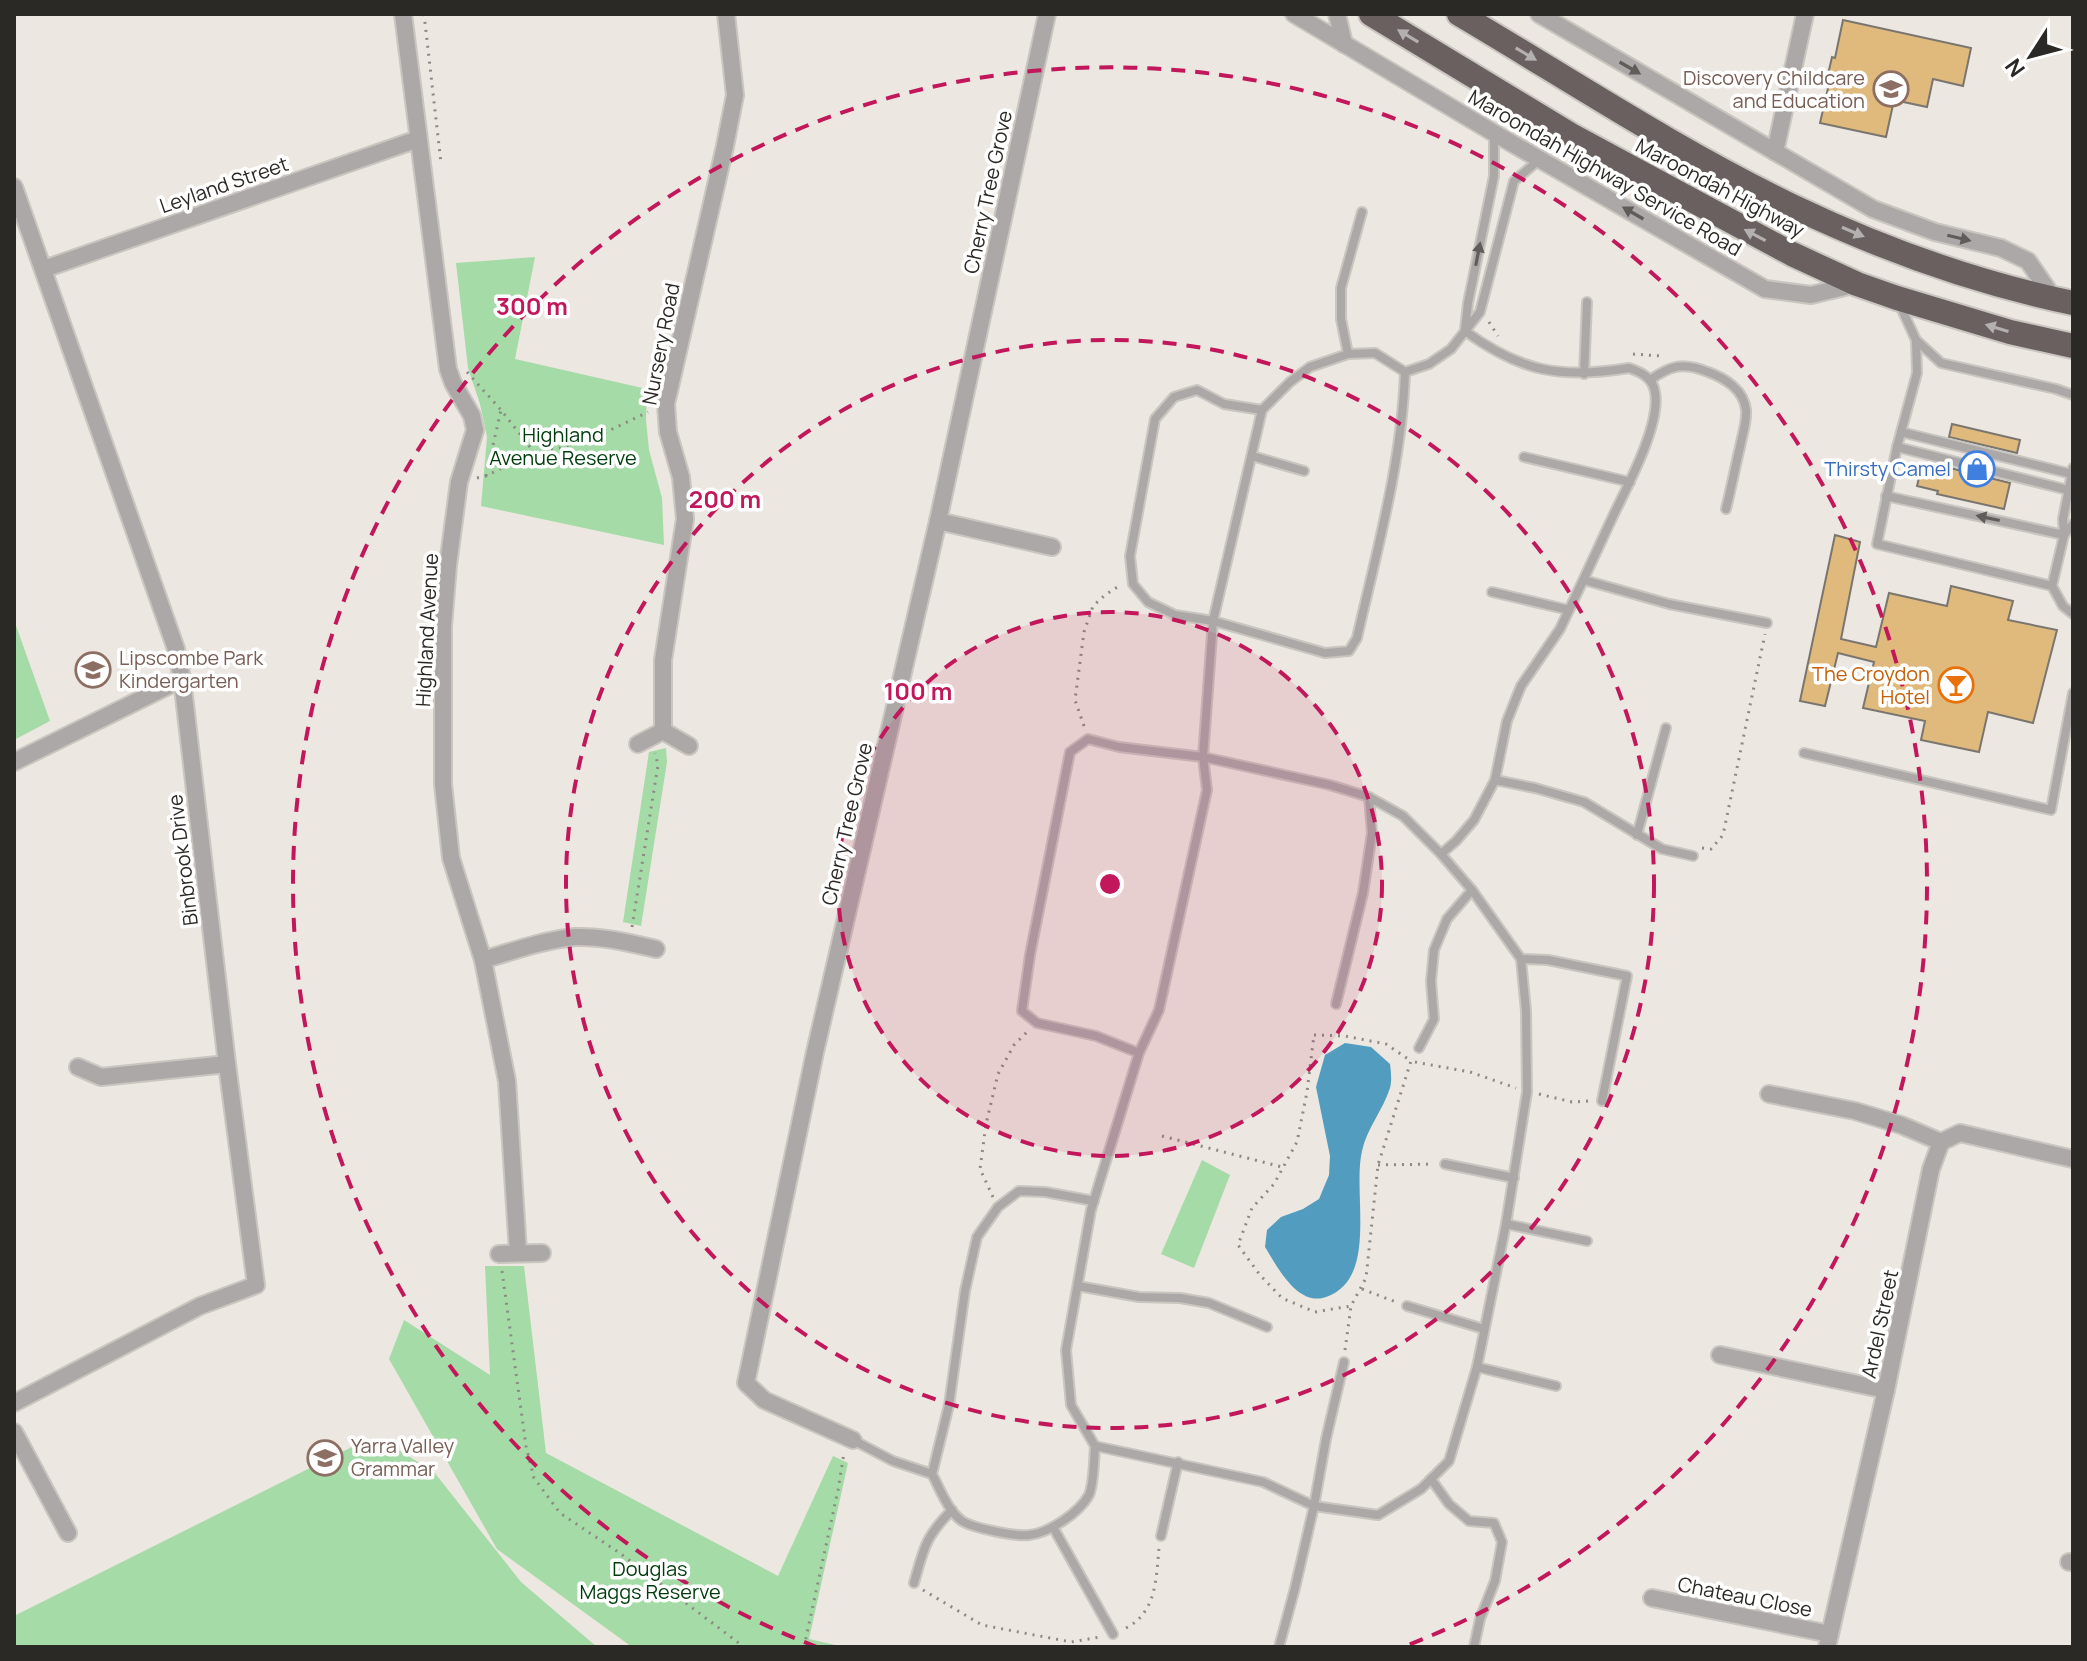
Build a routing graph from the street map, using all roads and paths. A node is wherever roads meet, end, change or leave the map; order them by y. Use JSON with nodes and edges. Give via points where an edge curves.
{"nodes":[{"id":1,"x":403,"y":14,"type":"edge"},
{"id":2,"x":424,"y":14,"type":"edge"},
{"id":3,"x":726,"y":14,"type":"edge"},
{"id":4,"x":1047,"y":14,"type":"edge"},
{"id":5,"x":1294,"y":14,"type":"edge"},
{"id":6,"x":1337,"y":14,"type":"edge"},
{"id":7,"x":1371,"y":14,"type":"edge"},
{"id":8,"x":1459,"y":14,"type":"edge"},
{"id":9,"x":1539,"y":14,"type":"edge"},
{"id":10,"x":1805,"y":14,"type":"edge"},
{"id":11,"x":1344,"y":44,"type":"junction"},
{"id":12,"x":1438,"y":53,"type":"junction"},
{"id":13,"x":1494,"y":133,"type":"junction"},
{"id":14,"x":418,"y":139,"type":"junction"},
{"id":15,"x":1775,"y":152,"type":"junction"},
{"id":16,"x":1539,"y":159,"type":"junction"},
{"id":17,"x":442,"y":168,"type":"dead end"},
{"id":18,"x":14,"y":187,"type":"edge"},
{"id":19,"x":1362,"y":212,"type":"dead end"},
{"id":20,"x":44,"y":269,"type":"junction"},
{"id":21,"x":1857,"y":284,"type":"junction"},
{"id":22,"x":1897,"y":298,"type":"junction"},
{"id":23,"x":2064,"y":301,"type":"edge"},
{"id":24,"x":1587,"y":302,"type":"dead end"},
{"id":25,"x":1465,"y":331,"type":"junction"},
{"id":26,"x":1916,"y":340,"type":"junction"},
{"id":27,"x":2073,"y":346,"type":"edge"},
{"id":28,"x":1348,"y":354,"type":"junction"},
{"id":29,"x":465,"y":369,"type":"dead end"},
{"id":30,"x":1405,"y":372,"type":"junction"},
{"id":31,"x":1584,"y":374,"type":"junction"},
{"id":32,"x":1650,"y":380,"type":"junction"},
{"id":33,"x":2073,"y":395,"type":"edge"},
{"id":34,"x":666,"y":404,"type":"junction"},
{"id":35,"x":501,"y":410,"type":"junction"},
{"id":36,"x":1262,"y":410,"type":"junction"},
{"id":37,"x":1901,"y":432,"type":"junction"},
{"id":38,"x":1897,"y":447,"type":"junction"},
{"id":39,"x":534,"y":452,"type":"junction"},
{"id":40,"x":1252,"y":456,"type":"junction"},
{"id":41,"x":1524,"y":457,"type":"dead end"},
{"id":42,"x":1304,"y":471,"type":"dead end"},
{"id":43,"x":2072,"y":471,"type":"edge"},
{"id":44,"x":486,"y":476,"type":"junction"},
{"id":45,"x":459,"y":482,"type":"junction"},
{"id":46,"x":1630,"y":482,"type":"junction"},
{"id":47,"x":2068,"y":490,"type":"junction"},
{"id":48,"x":1886,"y":496,"type":"junction"},
{"id":49,"x":1726,"y":509,"type":"dead end"},
{"id":50,"x":938,"y":521,"type":"junction"},
{"id":51,"x":2073,"y":524,"type":"edge"},
{"id":52,"x":2064,"y":535,"type":"junction"},
{"id":53,"x":1052,"y":547,"type":"dead end"},
{"id":54,"x":1132,"y":577,"type":"junction"},
{"id":55,"x":1584,"y":580,"type":"junction"},
{"id":56,"x":2052,"y":586,"type":"junction"},
{"id":57,"x":1492,"y":592,"type":"dead end"},
{"id":58,"x":1569,"y":610,"type":"junction"},
{"id":59,"x":2073,"y":614,"type":"edge"},
{"id":60,"x":1213,"y":621,"type":"junction"},
{"id":61,"x":1767,"y":623,"type":"joint"},
{"id":62,"x":182,"y":679,"type":"junction"},
{"id":63,"x":2073,"y":693,"type":"edge"},
{"id":64,"x":1666,"y":728,"type":"dead end"},
{"id":65,"x":650,"y":738,"type":"junction"},
{"id":66,"x":1088,"y":739,"type":"junction"},
{"id":67,"x":689,"y":746,"type":"dead end"},
{"id":68,"x":1804,"y":753,"type":"dead end"},
{"id":69,"x":1203,"y":757,"type":"junction"},
{"id":70,"x":14,"y":762,"type":"edge"},
{"id":71,"x":1495,"y":780,"type":"junction"},
{"id":72,"x":1369,"y":797,"type":"junction"},
{"id":73,"x":1637,"y":835,"type":"junction"},
{"id":74,"x":1441,"y":854,"type":"junction"},
{"id":75,"x":1693,"y":856,"type":"joint"},
{"id":76,"x":1472,"y":890,"type":"junction"},
{"id":77,"x":629,"y":943,"type":"junction"},
{"id":78,"x":656,"y":949,"type":"dead end"},
{"id":79,"x":1521,"y":959,"type":"junction"},
{"id":80,"x":483,"y":960,"type":"junction"},
{"id":81,"x":1336,"y":1004,"type":"dead end"},
{"id":82,"x":1037,"y":1023,"type":"junction"},
{"id":83,"x":1419,"y":1048,"type":"dead end"},
{"id":84,"x":1139,"y":1053,"type":"junction"},
{"id":85,"x":1411,"y":1061,"type":"junction"},
{"id":86,"x":227,"y":1064,"type":"junction"},
{"id":87,"x":78,"y":1067,"type":"dead end"},
{"id":88,"x":1527,"y":1092,"type":"junction"},
{"id":89,"x":1769,"y":1094,"type":"dead end"},
{"id":90,"x":1602,"y":1101,"type":"joint"},
{"id":91,"x":1162,"y":1136,"type":"dead end"},
{"id":92,"x":1941,"y":1142,"type":"junction"},
{"id":93,"x":2073,"y":1159,"type":"edge"},
{"id":94,"x":1445,"y":1164,"type":"joint"},
{"id":95,"x":1378,"y":1165,"type":"junction"},
{"id":96,"x":1283,"y":1167,"type":"junction"},
{"id":97,"x":1514,"y":1178,"type":"junction"},
{"id":98,"x":1094,"y":1201,"type":"junction"},
{"id":99,"x":998,"y":1207,"type":"junction"},
{"id":100,"x":1506,"y":1224,"type":"junction"},
{"id":101,"x":1587,"y":1241,"type":"dead end"},
{"id":102,"x":518,"y":1252,"type":"junction"},
{"id":103,"x":542,"y":1253,"type":"dead end"},
{"id":104,"x":499,"y":1254,"type":"joint"},
{"id":105,"x":1078,"y":1286,"type":"junction"},
{"id":106,"x":1360,"y":1288,"type":"junction"},
{"id":107,"x":1351,"y":1306,"type":"junction"},
{"id":108,"x":1407,"y":1306,"type":"joint"},
{"id":109,"x":1267,"y":1327,"type":"dead end"},
{"id":110,"x":1484,"y":1329,"type":"junction"},
{"id":111,"x":1720,"y":1355,"type":"dead end"},
{"id":112,"x":1344,"y":1362,"type":"joint"},
{"id":113,"x":1477,"y":1367,"type":"junction"},
{"id":114,"x":1556,"y":1386,"type":"dead end"},
{"id":115,"x":1886,"y":1390,"type":"junction"},
{"id":116,"x":14,"y":1403,"type":"edge"},
{"id":117,"x":14,"y":1432,"type":"edge"},
{"id":118,"x":850,"y":1439,"type":"junction"},
{"id":119,"x":1095,"y":1446,"type":"junction"},
{"id":120,"x":1178,"y":1462,"type":"junction"},
{"id":121,"x":932,"y":1474,"type":"junction"},
{"id":122,"x":1431,"y":1479,"type":"junction"},
{"id":123,"x":1314,"y":1506,"type":"junction"},
{"id":124,"x":952,"y":1510,"type":"junction"},
{"id":125,"x":1053,"y":1527,"type":"junction"},
{"id":126,"x":68,"y":1533,"type":"dead end"},
{"id":127,"x":1161,"y":1536,"type":"joint"},
{"id":128,"x":914,"y":1583,"type":"joint"},
{"id":129,"x":1652,"y":1598,"type":"dead end"},
{"id":130,"x":1113,"y":1634,"type":"junction"},
{"id":131,"x":1828,"y":1640,"type":"edge"},
{"id":132,"x":744,"y":1647,"type":"edge"},
{"id":133,"x":804,"y":1647,"type":"edge"},
{"id":134,"x":1279,"y":1647,"type":"edge"},
{"id":135,"x":1474,"y":1647,"type":"edge"}],
"edges":[{"from":1,"to":14,"type":"street","name":"Highland Avenue"},
{"from":2,"to":17,"type":"path"},
{"from":3,"to":34,"type":"street","name":"Nursery Road","via":[[735,95]]},
{"from":4,"to":50,"type":"street","name":"Cherry Tree Grove"},
{"from":5,"to":11,"type":"street","name":"Maroondah Highway Service Road"},
{"from":6,"to":11,"type":"street"},
{"from":12,"to":7,"type":"highway","name":"Maroondah Highway","one_way":true},
{"from":8,"to":12,"type":"highway"},
{"from":8,"to":23,"type":"highway","name":"Maroondah Highway","one_way":true,"via":[[1693,154],[1792,206],[1910,256]]},
{"from":9,"to":15,"type":"street","one_way":true},
{"from":10,"to":15,"type":"street"},
{"from":11,"to":13,"type":"street","name":"Maroondah Highway Service Road"},
{"from":21,"to":12,"type":"highway","name":"Maroondah Highway","one_way":true,"via":[[1584,142]]},
{"from":13,"to":16,"type":"street","name":"Maroondah Highway Service Road"},
{"from":25,"to":13,"type":"lane","one_way":true,"via":[[1494,176]]},
{"from":14,"to":20,"type":"street","name":"Leyland Street"},
{"from":14,"to":45,"type":"street","name":"Highland Avenue","via":[[448,369],[475,430]]},
{"from":15,"to":23,"type":"street","one_way":true,"via":[[1873,209],[2028,261]]},
{"from":21,"to":16,"type":"street","name":"Maroondah Highway Service Road","one_way":true,"via":[[1811,295],[1765,289]]},
{"from":16,"to":25,"type":"lane","via":[[1514,181],[1480,312]]},
{"from":18,"to":20,"type":"street","name":"Binbrook Drive"},
{"from":19,"to":28,"type":"lane","via":[[1341,288]]},
{"from":20,"to":62,"type":"street","name":"Binbrook Drive"},
{"from":21,"to":22,"type":"highway","name":"Maroondah Highway"},
{"from":22,"to":26,"type":"lane"},
{"from":27,"to":22,"type":"highway","name":"Maroondah Highway","one_way":true},
{"from":24,"to":31,"type":"lane"},
{"from":25,"to":30,"type":"lane","via":[[1440,358]]},
{"from":25,"to":31,"type":"lane","via":[[1516,362]]},
{"from":26,"to":33,"type":"lane","via":[[1941,363]]},
{"from":26,"to":37,"type":"lane","via":[[1917,373]]},
{"from":28,"to":30,"type":"lane","via":[[1375,353]]},
{"from":28,"to":36,"type":"lane","via":[[1310,367]]},
{"from":29,"to":35,"type":"path"},
{"from":30,"to":60,"type":"lane","via":[[1394,476],[1357,638],[1349,651],[1325,653]]},
{"from":31,"to":32,"type":"lane","via":[[1629,368]]},
{"from":32,"to":46,"type":"lane","via":[[1655,404]]},
{"from":32,"to":49,"type":"lane","via":[[1665,369],[1689,366],[1729,381],[1740,395],[1746,409],[1744,426]]},
{"from":34,"to":39,"type":"path","via":[[600,435]]},
{"from":34,"to":65,"type":"street","name":"Nursery Road","via":[[685,519]]},
{"from":35,"to":39,"type":"path"},
{"from":35,"to":44,"type":"path"},
{"from":36,"to":40,"type":"lane"},
{"from":36,"to":54,"type":"lane","via":[[1224,404],[1197,390],[1174,397],[1155,419],[1130,556]]},
{"from":37,"to":38,"type":"lane"},
{"from":37,"to":43,"type":"lane"},
{"from":38,"to":47,"type":"lane"},
{"from":38,"to":48,"type":"lane"},
{"from":39,"to":44,"type":"path"},
{"from":40,"to":42,"type":"lane"},
{"from":40,"to":60,"type":"lane"},
{"from":41,"to":46,"type":"lane"},
{"from":43,"to":47,"type":"lane"},
{"from":44,"to":45,"type":"path"},
{"from":45,"to":80,"type":"street","name":"Highland Avenue","via":[[443,626],[443,784],[451,858]]},
{"from":46,"to":55,"type":"lane"},
{"from":47,"to":52,"type":"lane"},
{"from":52,"to":48,"type":"lane","one_way":true},
{"from":48,"to":56,"type":"lane","via":[[1877,544]]},
{"from":50,"to":53,"type":"street"},
{"from":50,"to":118,"type":"street","name":"Cherry Tree Grove","via":[[815,1052],[746,1383],[764,1400]]},
{"from":51,"to":52,"type":"lane"},
{"from":52,"to":56,"type":"lane"},
{"from":54,"to":60,"type":"lane","via":[[1148,602],[1175,615]]},
{"from":54,"to":66,"type":"path","via":[[1093,606],[1084,632],[1075,700]]},
{"from":55,"to":58,"type":"lane"},
{"from":55,"to":61,"type":"lane"},
{"from":56,"to":59,"type":"lane"},
{"from":57,"to":58,"type":"lane"},
{"from":58,"to":71,"type":"lane","via":[[1521,686],[1507,721]]},
{"from":60,"to":69,"type":"lane"},
{"from":61,"to":75,"type":"path","via":[[1723,835],[1711,849],[1698,848]]},
{"from":62,"to":70,"type":"street"},
{"from":62,"to":86,"type":"street","name":"Binbrook Drive"},
{"from":63,"to":68,"type":"lane","via":[[2051,810]]},
{"from":64,"to":73,"type":"lane"},
{"from":65,"to":67,"type":"street"},
{"from":65,"to":77,"type":"path","via":[[658,765]]},
{"from":66,"to":69,"type":"lane"},
{"from":66,"to":82,"type":"lane","via":[[1070,752],[1030,955],[1022,1011]]},
{"from":69,"to":72,"type":"lane"},
{"from":69,"to":84,"type":"lane","via":[[1207,790],[1159,1010]]},
{"from":71,"to":73,"type":"lane","via":[[1584,802]]},
{"from":71,"to":74,"type":"lane","via":[[1474,820]]},
{"from":72,"to":74,"type":"lane","via":[[1403,816]]},
{"from":72,"to":81,"type":"lane","via":[[1372,833],[1363,893]]},
{"from":73,"to":75,"type":"lane","via":[[1662,849]]},
{"from":74,"to":76,"type":"lane"},
{"from":76,"to":79,"type":"lane"},
{"from":76,"to":83,"type":"lane","via":[[1447,919],[1434,950],[1434,1019]]},
{"from":77,"to":78,"type":"street"},
{"from":77,"to":80,"type":"street","via":[[576,937]]},
{"from":79,"to":88,"type":"lane"},
{"from":79,"to":90,"type":"lane","via":[[1627,976]]},
{"from":80,"to":102,"type":"street","name":"Highland Avenue","via":[[507,1081]]},
{"from":82,"to":84,"type":"lane","via":[[1096,1036]]},
{"from":82,"to":99,"type":"path","via":[[1014,1045],[998,1074],[986,1124],[980,1169]]},
{"from":84,"to":98,"type":"lane"},
{"from":85,"to":88,"type":"path","via":[[1470,1072]]},
{"from":85,"to":95,"type":"path"},
{"from":85,"to":96,"type":"path","via":[[1386,1044],[1314,1035],[1297,1142]]},
{"from":86,"to":87,"type":"street","via":[[101,1077]]},
{"from":86,"to":116,"type":"street","name":"Binbrook Drive","via":[[256,1285],[200,1306]]},
{"from":88,"to":90,"type":"path","via":[[1572,1102]]},
{"from":88,"to":97,"type":"lane"},
{"from":89,"to":92,"type":"street","via":[[1855,1111]]},
{"from":91,"to":96,"type":"path"},
{"from":92,"to":93,"type":"street","via":[[1960,1133]]},
{"from":92,"to":115,"type":"street","name":"Ardel Street"},
{"from":94,"to":95,"type":"path"},
{"from":94,"to":97,"type":"lane"},
{"from":95,"to":106,"type":"path","via":[[1366,1278]]},
{"from":96,"to":107,"type":"path","via":[[1252,1208],[1238,1245],[1282,1298],[1315,1312]]},
{"from":97,"to":100,"type":"lane"},
{"from":98,"to":99,"type":"lane","via":[[1019,1191]]},
{"from":98,"to":105,"type":"lane"},
{"from":99,"to":121,"type":"lane","via":[[977,1237]]},
{"from":100,"to":101,"type":"lane"},
{"from":100,"to":110,"type":"lane"},
{"from":102,"to":103,"type":"street"},
{"from":102,"to":104,"type":"street"},
{"from":104,"to":132,"type":"path","via":[[534,1478],[560,1513]]},
{"from":105,"to":109,"type":"lane","via":[[1209,1303]]},
{"from":105,"to":119,"type":"lane","via":[[1066,1350],[1071,1405]]},
{"from":106,"to":107,"type":"path"},
{"from":106,"to":108,"type":"path"},
{"from":107,"to":112,"type":"path"},
{"from":108,"to":110,"type":"lane"},
{"from":110,"to":113,"type":"lane"},
{"from":111,"to":115,"type":"street"},
{"from":112,"to":123,"type":"lane"},
{"from":113,"to":114,"type":"lane"},
{"from":113,"to":122,"type":"lane","via":[[1449,1461]]},
{"from":115,"to":131,"type":"street","name":"Ardel Street"},
{"from":117,"to":126,"type":"street"},
{"from":118,"to":121,"type":"lane"},
{"from":118,"to":133,"type":"path"},
{"from":119,"to":120,"type":"lane"},
{"from":119,"to":125,"type":"lane","via":[[1090,1494],[1077,1511]]},
{"from":120,"to":123,"type":"lane","via":[[1263,1482]]},
{"from":120,"to":127,"type":"lane"},
{"from":121,"to":124,"type":"lane"},
{"from":122,"to":123,"type":"lane","via":[[1378,1515]]},
{"from":122,"to":135,"type":"lane","via":[[1469,1521],[1494,1523],[1502,1542]]},
{"from":123,"to":134,"type":"lane"},
{"from":124,"to":125,"type":"lane","via":[[963,1522],[990,1530],[1029,1535]]},
{"from":124,"to":128,"type":"lane","via":[[924,1545]]},
{"from":125,"to":130,"type":"lane"},
{"from":127,"to":130,"type":"path","via":[[1154,1597],[1135,1623]]},
{"from":128,"to":130,"type":"path","via":[[982,1625],[1071,1642]]},
{"from":129,"to":131,"type":"street","name":"Chateau Close"}]}
